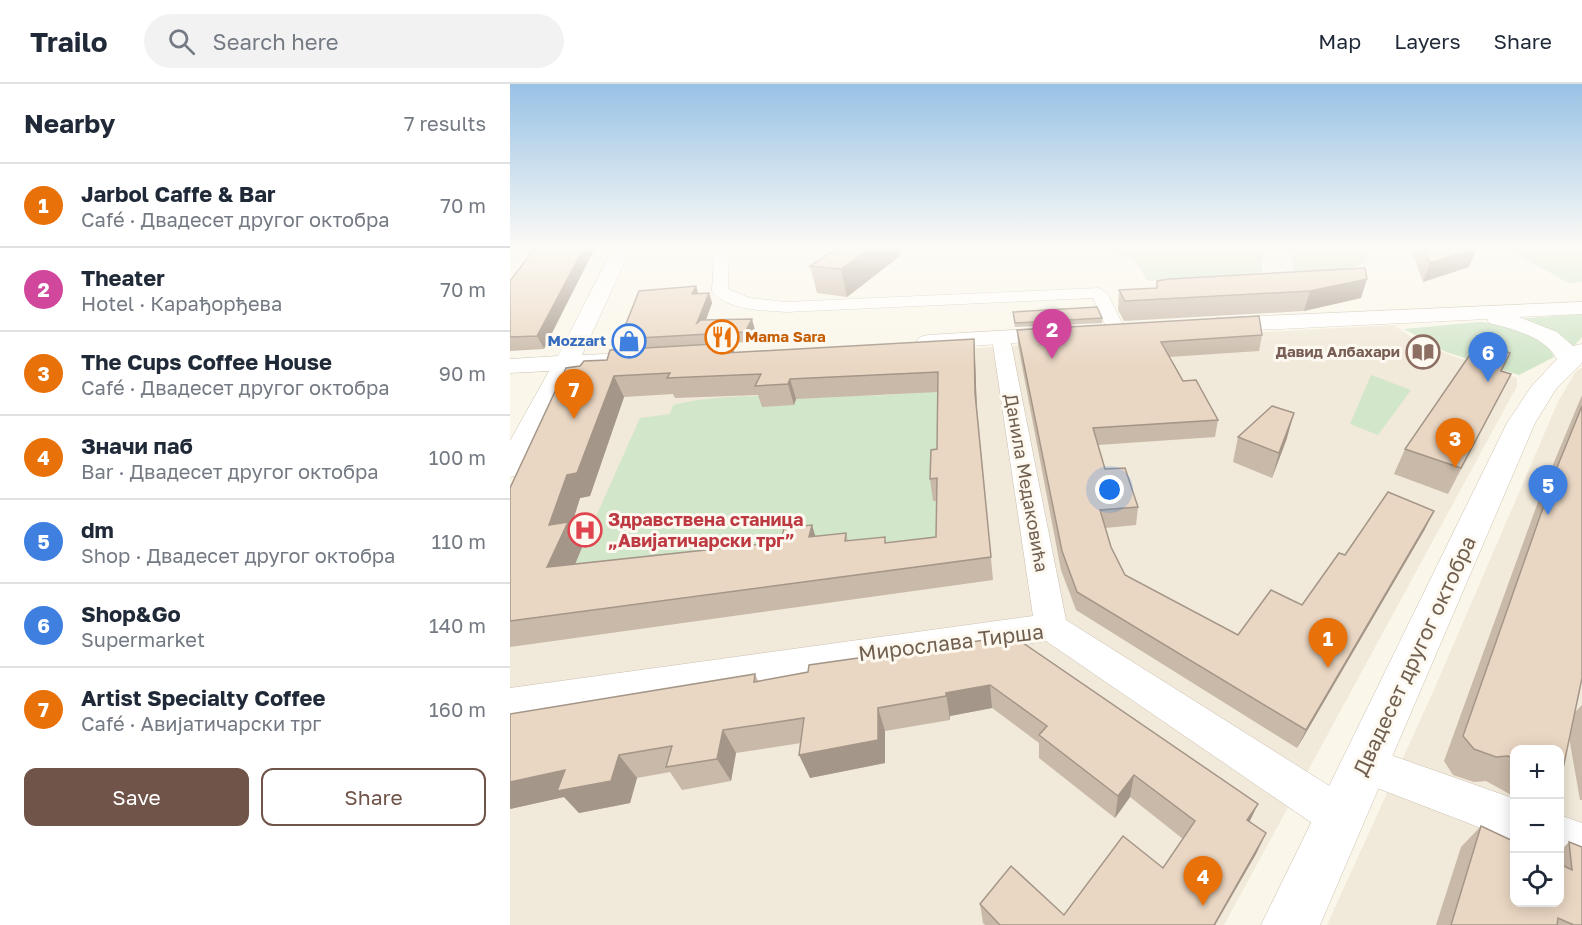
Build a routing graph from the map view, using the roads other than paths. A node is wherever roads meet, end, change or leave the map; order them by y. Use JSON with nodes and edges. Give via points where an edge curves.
{"nodes":[{"id":1,"x":603,"y":287,"type":"edge"},
{"id":2,"x":720,"y":287,"type":"edge"},
{"id":3,"x":1582,"y":297,"type":"edge"},
{"id":4,"x":1582,"y":308,"type":"edge"},
{"id":5,"x":1472,"y":313,"type":"junction"},
{"id":6,"x":1366,"y":316,"type":"junction"},
{"id":7,"x":1197,"y":326,"type":"edge"},
{"id":8,"x":1140,"y":329,"type":"edge"},
{"id":9,"x":1117,"y":330,"type":"junction"},
{"id":10,"x":1001,"y":338,"type":"junction"},
{"id":11,"x":901,"y":344,"type":"edge"},
{"id":12,"x":1576,"y":356,"type":"edge"},
{"id":13,"x":655,"y":358,"type":"edge"},
{"id":14,"x":566,"y":363,"type":"junction"},
{"id":15,"x":510,"y":366,"type":"edge"},
{"id":16,"x":510,"y":468,"type":"edge"},
{"id":17,"x":1051,"y":627,"type":"junction"},
{"id":18,"x":510,"y":705,"type":"edge"},
{"id":19,"x":1365,"y":765,"type":"junction"},
{"id":20,"x":1340,"y":817,"type":"junction"},
{"id":21,"x":1510,"y":818,"type":"edge"},
{"id":22,"x":1564,"y":838,"type":"edge"},
{"id":23,"x":1582,"y":845,"type":"edge"},
{"id":24,"x":1290,"y":925,"type":"edge"}],
"edges":[{"from":1,"to":14,"type":"main road"},
{"from":2,"to":9,"type":"street","via":[[720,291],[748,303],[777,307],[1099,293]]},
{"from":3,"to":6,"type":"main road","via":[[1391,310]]},
{"from":4,"to":5,"type":"main road"},
{"from":5,"to":6,"type":"main road"},
{"from":5,"to":12,"type":"main road","via":[[1541,333]]},
{"from":6,"to":7,"type":"main road"},
{"from":8,"to":9,"type":"main road"},
{"from":9,"to":10,"type":"main road"},
{"from":10,"to":11,"type":"main road"},
{"from":10,"to":17,"type":"street","name":"Данила Медаковића"},
{"from":12,"to":19,"type":"main road","name":"Двадесет другог октобра","via":[[1542,388],[1512,443]]},
{"from":13,"to":14,"type":"main road"},
{"from":14,"to":15,"type":"main road"},
{"from":14,"to":16,"type":"main road"},
{"from":17,"to":18,"type":"street","name":"Мирослава Тирша"},
{"from":17,"to":20,"type":"street","name":"Мирослава Тирша"},
{"from":19,"to":20,"type":"main road","name":"Двадесет другог октобра"},
{"from":19,"to":21,"type":"street"},
{"from":20,"to":24,"type":"main road","name":"Двадесет другог октобра"},
{"from":22,"to":23,"type":"street"}]}
